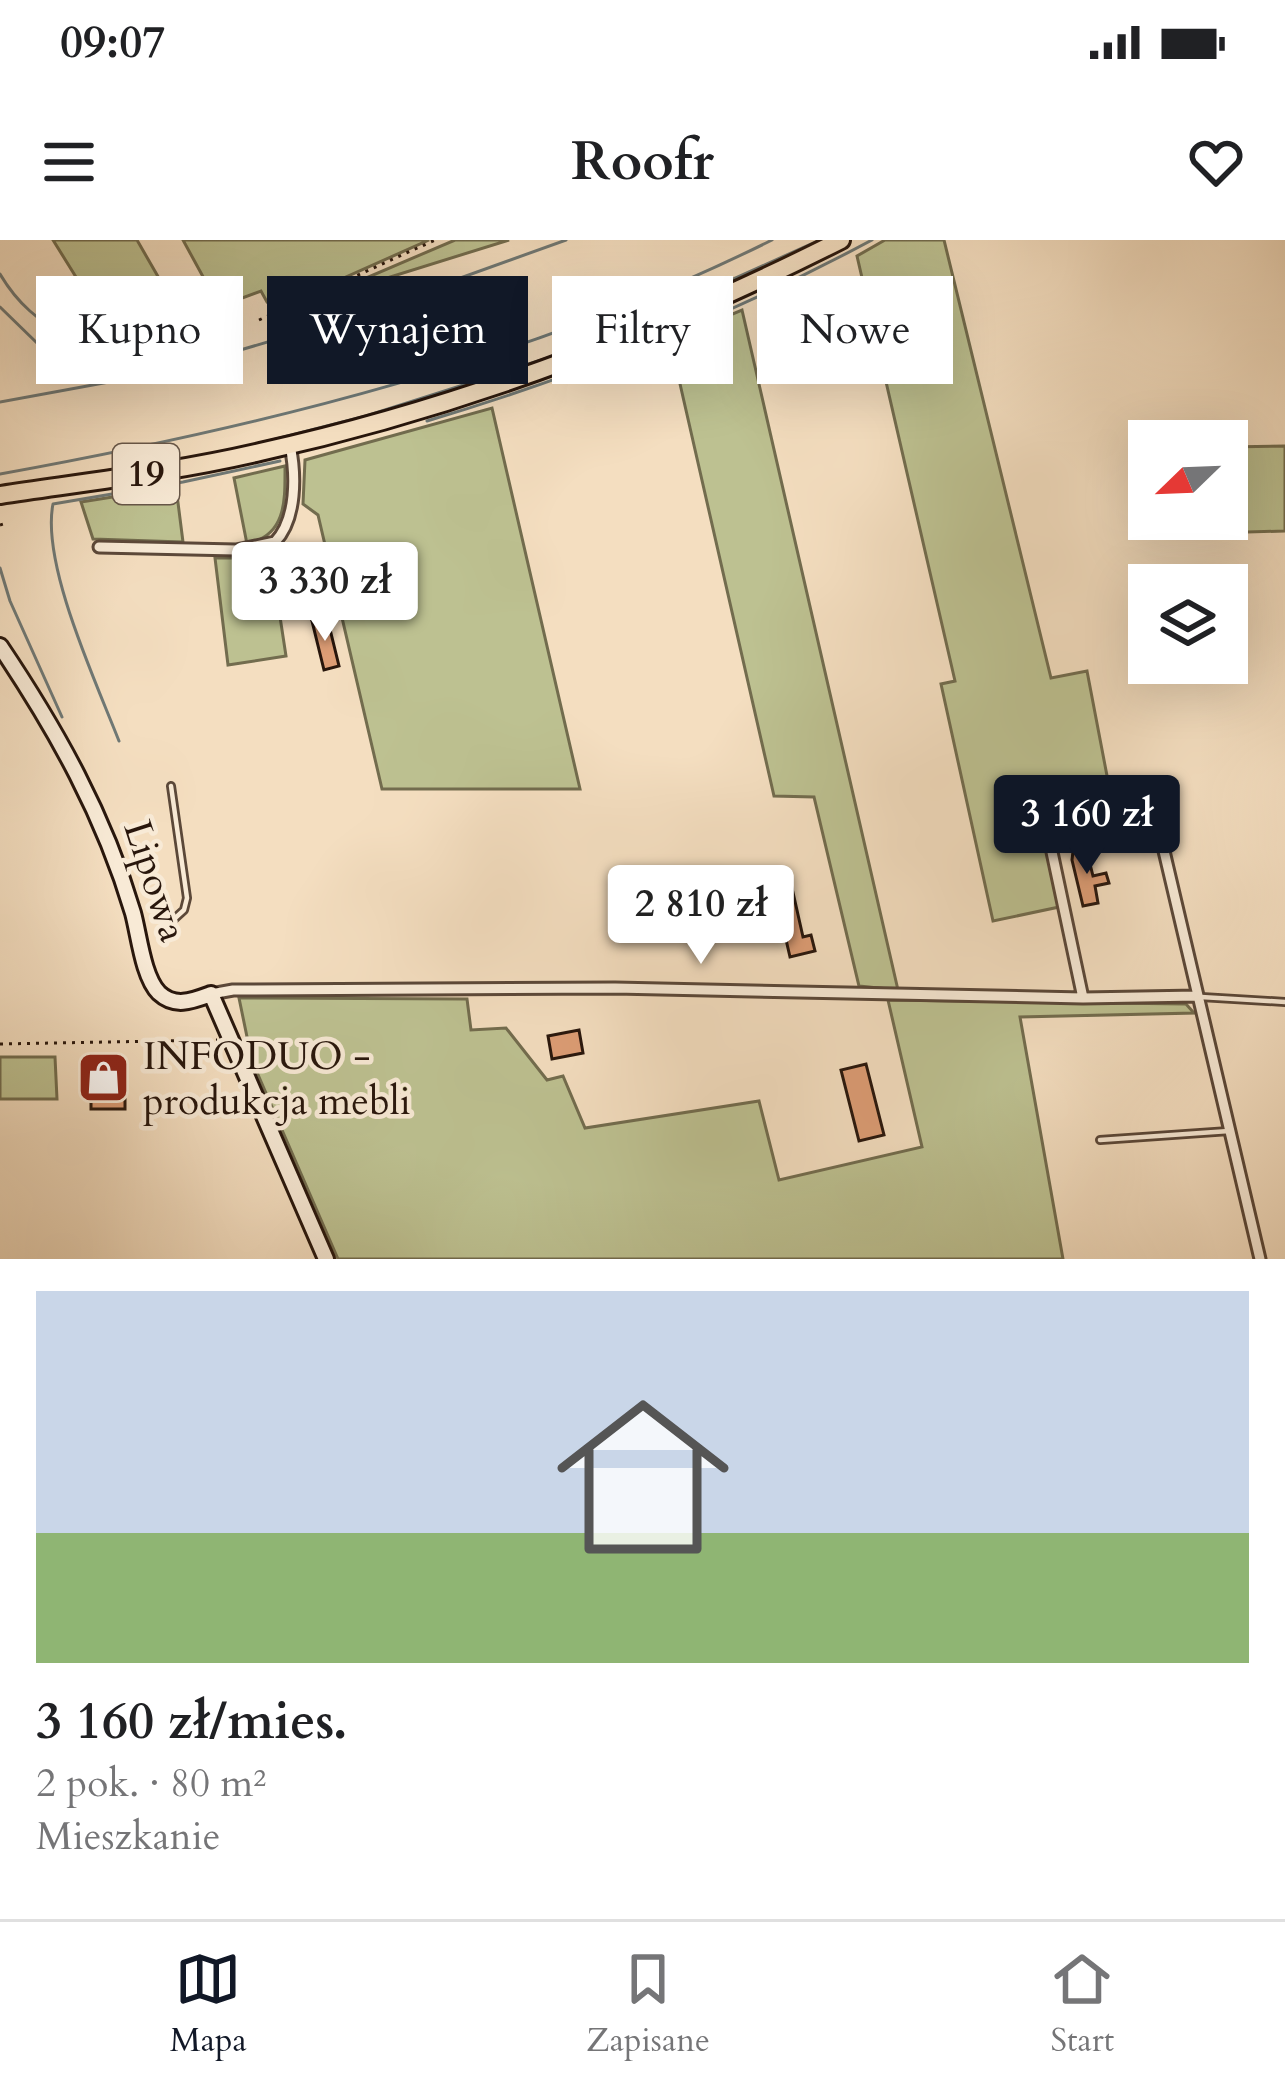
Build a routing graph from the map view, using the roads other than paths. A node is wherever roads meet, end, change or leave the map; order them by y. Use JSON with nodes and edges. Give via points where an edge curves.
{"nodes":[{"id":1,"x":841,"y":240,"type":"edge"},
{"id":2,"x":290,"y":445,"type":"junction"},
{"id":3,"x":0,"y":495,"type":"edge"},
{"id":4,"x":99,"y":547,"type":"dead end"},
{"id":5,"x":0,"y":632,"type":"edge"},
{"id":6,"x":0,"y":646,"type":"edge"},
{"id":7,"x":35,"y":699,"type":"junction"},
{"id":8,"x":171,"y":786,"type":"dead end"},
{"id":9,"x":1042,"y":806,"type":"dead end"},
{"id":10,"x":1160,"y":834,"type":"dead end"},
{"id":11,"x":173,"y":920,"type":"dead end"},
{"id":12,"x":211,"y":994,"type":"junction"},
{"id":13,"x":1197,"y":996,"type":"junction"},
{"id":14,"x":1083,"y":998,"type":"junction"},
{"id":15,"x":1285,"y":1001,"type":"edge"},
{"id":16,"x":1229,"y":1131,"type":"junction"},
{"id":17,"x":1100,"y":1140,"type":"dead end"},
{"id":18,"x":326,"y":1259,"type":"edge"},
{"id":19,"x":1259,"y":1259,"type":"edge"}],
"edges":[{"from":1,"to":2,"type":"highway","number":"19","via":[[615,343]]},
{"from":2,"to":3,"type":"highway","number":"19"},
{"from":2,"to":4,"type":"street","via":[[292,511],[266,546]]},
{"from":5,"to":7,"type":"main road"},
{"from":6,"to":7,"type":"main road"},
{"from":7,"to":12,"type":"main road","name":"Lipowa","via":[[97,809],[153,985],[182,1004]]},
{"from":8,"to":11,"type":"lane","via":[[187,898]]},
{"from":9,"to":14,"type":"street"},
{"from":10,"to":13,"type":"street"},
{"from":12,"to":14,"type":"street","via":[[615,988]]},
{"from":12,"to":18,"type":"main road"},
{"from":13,"to":14,"type":"street"},
{"from":13,"to":15,"type":"lane"},
{"from":13,"to":16,"type":"street"},
{"from":16,"to":17,"type":"lane"},
{"from":16,"to":19,"type":"street"}]}
